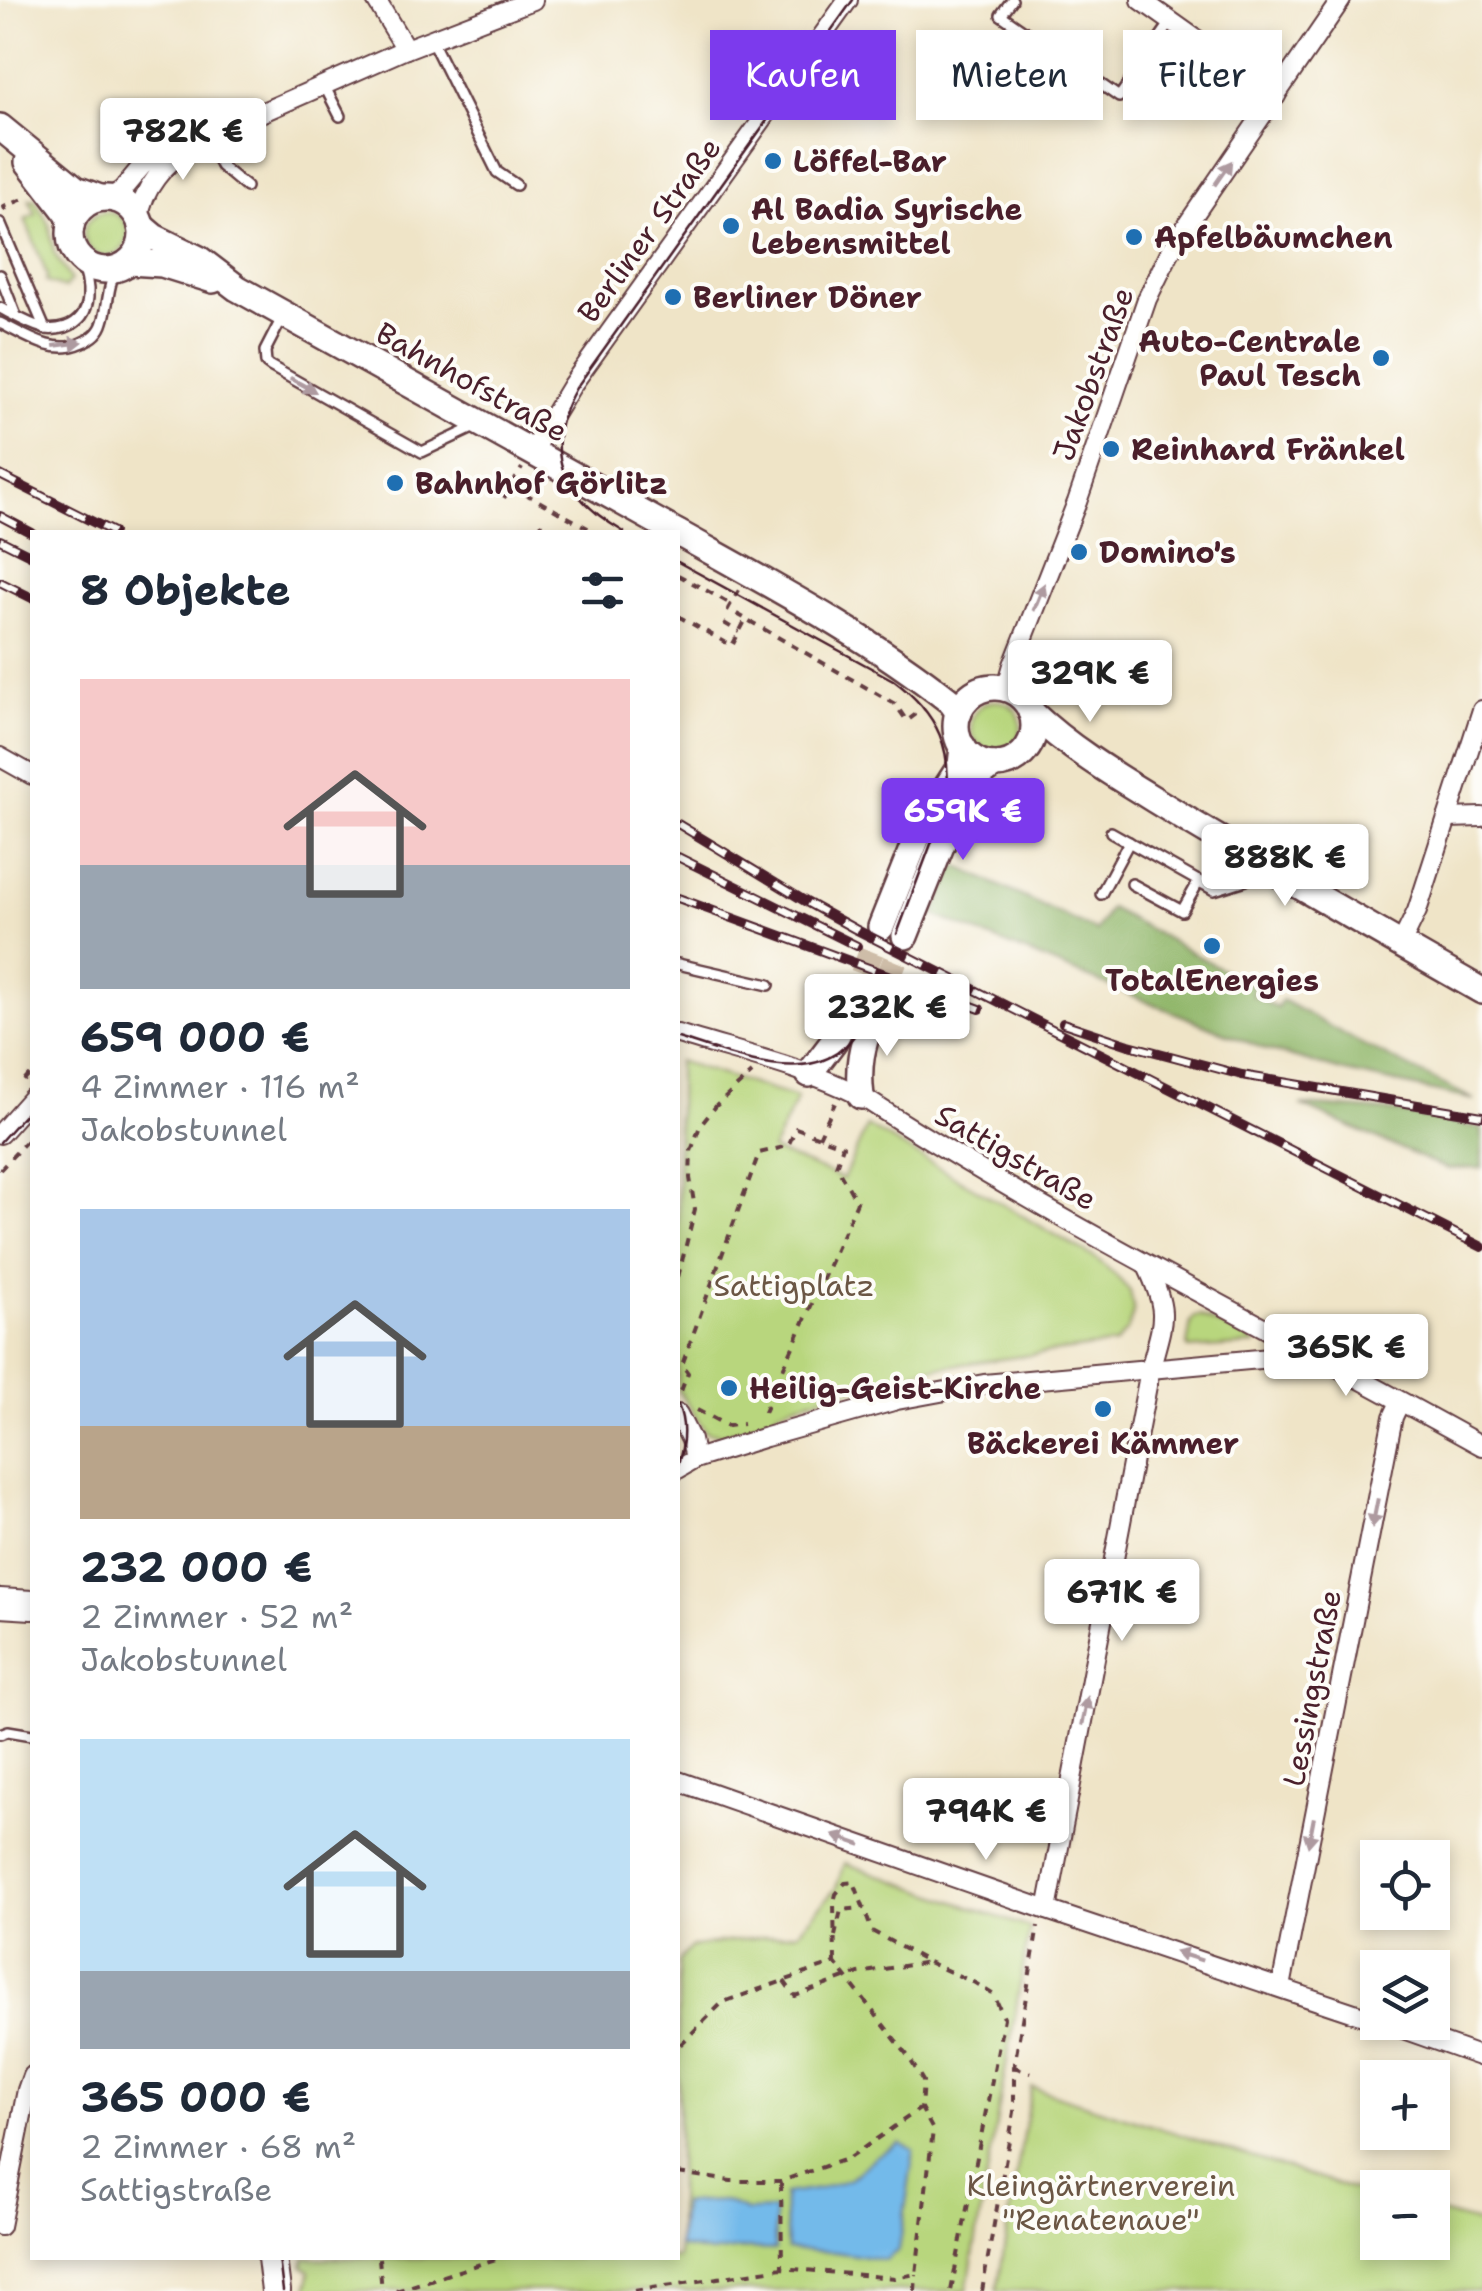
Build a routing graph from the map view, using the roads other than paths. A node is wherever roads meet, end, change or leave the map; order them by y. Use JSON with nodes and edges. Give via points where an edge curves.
{"nodes":[{"id":1,"x":376,"y":0,"type":"edge"},
{"id":2,"x":533,"y":0,"type":"edge"},
{"id":3,"x":848,"y":0,"type":"edge"},
{"id":4,"x":1012,"y":0,"type":"edge"},
{"id":5,"x":1140,"y":0,"type":"edge"},
{"id":6,"x":1341,"y":0,"type":"edge"},
{"id":7,"x":1171,"y":22,"type":"junction"},
{"id":8,"x":1182,"y":30,"type":"edge"},
{"id":9,"x":431,"y":39,"type":"junction"},
{"id":10,"x":406,"y":49,"type":"junction"},
{"id":11,"x":324,"y":85,"type":"junction"},
{"id":12,"x":1282,"y":87,"type":"edge"},
{"id":13,"x":340,"y":116,"type":"dead end"},
{"id":14,"x":1259,"y":120,"type":"edge"},
{"id":15,"x":2,"y":128,"type":"edge"},
{"id":16,"x":206,"y":137,"type":"junction"},
{"id":17,"x":516,"y":186,"type":"dead end"},
{"id":18,"x":246,"y":187,"type":"dead end"},
{"id":19,"x":105,"y":198,"type":"junction"},
{"id":20,"x":4,"y":220,"type":"edge"},
{"id":21,"x":140,"y":222,"type":"junction"},
{"id":22,"x":71,"y":226,"type":"junction"},
{"id":23,"x":80,"y":259,"type":"junction"},
{"id":24,"x":122,"y":265,"type":"junction"},
{"id":25,"x":0,"y":274,"type":"edge"},
{"id":26,"x":237,"y":288,"type":"junction"},
{"id":27,"x":0,"y":308,"type":"edge"},
{"id":28,"x":284,"y":314,"type":"junction"},
{"id":29,"x":16,"y":316,"type":"junction"},
{"id":30,"x":0,"y":323,"type":"edge"},
{"id":31,"x":45,"y":329,"type":"junction"},
{"id":32,"x":481,"y":424,"type":"junction"},
{"id":33,"x":536,"y":444,"type":"junction"},
{"id":34,"x":672,"y":530,"type":"edge"},
{"id":35,"x":680,"y":535,"type":"edge"},
{"id":36,"x":880,"y":650,"type":"junction"},
{"id":37,"x":1006,"y":689,"type":"junction"},
{"id":38,"x":980,"y":691,"type":"junction"},
{"id":39,"x":1482,"y":710,"type":"edge"},
{"id":40,"x":1031,"y":712,"type":"junction"},
{"id":41,"x":959,"y":713,"type":"junction"},
{"id":42,"x":963,"y":747,"type":"junction"},
{"id":43,"x":1022,"y":754,"type":"junction"},
{"id":44,"x":0,"y":756,"type":"edge"},
{"id":45,"x":994,"y":764,"type":"junction"},
{"id":46,"x":30,"y":774,"type":"edge"},
{"id":47,"x":1118,"y":777,"type":"junction"},
{"id":48,"x":1448,"y":818,"type":"junction"},
{"id":49,"x":1482,"y":818,"type":"edge"},
{"id":50,"x":1111,"y":832,"type":"dead end"},
{"id":51,"x":1129,"y":842,"type":"junction"},
{"id":52,"x":1246,"y":880,"type":"dead end"},
{"id":53,"x":1199,"y":882,"type":"junction"},
{"id":54,"x":1132,"y":884,"type":"dead end"},
{"id":55,"x":1101,"y":894,"type":"dead end"},
{"id":56,"x":1401,"y":944,"type":"junction"},
{"id":57,"x":680,"y":964,"type":"edge"},
{"id":58,"x":769,"y":985,"type":"dead end"},
{"id":59,"x":1482,"y":991,"type":"edge"},
{"id":60,"x":680,"y":1035,"type":"edge"},
{"id":61,"x":809,"y":1074,"type":"junction"},
{"id":62,"x":861,"y":1096,"type":"junction"},
{"id":63,"x":30,"y":1100,"type":"edge"},
{"id":64,"x":0,"y":1134,"type":"edge"},
{"id":65,"x":1147,"y":1266,"type":"junction"},
{"id":66,"x":1315,"y":1354,"type":"junction"},
{"id":67,"x":1150,"y":1370,"type":"junction"},
{"id":68,"x":1400,"y":1402,"type":"junction"},
{"id":69,"x":684,"y":1410,"type":"edge"},
{"id":70,"x":1482,"y":1446,"type":"edge"},
{"id":71,"x":695,"y":1459,"type":"junction"},
{"id":72,"x":680,"y":1467,"type":"edge"},
{"id":73,"x":0,"y":1603,"type":"edge"},
{"id":74,"x":30,"y":1605,"type":"edge"},
{"id":75,"x":0,"y":1734,"type":"edge"},
{"id":76,"x":30,"y":1735,"type":"edge"},
{"id":77,"x":680,"y":1782,"type":"edge"},
{"id":78,"x":1048,"y":1910,"type":"junction"},
{"id":79,"x":1281,"y":1987,"type":"junction"},
{"id":80,"x":1360,"y":2015,"type":"edge"},
{"id":81,"x":1432,"y":2040,"type":"edge"},
{"id":82,"x":1482,"y":2057,"type":"edge"},
{"id":83,"x":30,"y":2083,"type":"edge"},
{"id":84,"x":0,"y":2226,"type":"edge"},
{"id":85,"x":272,"y":2260,"type":"edge"},
{"id":86,"x":276,"y":2291,"type":"edge"}],
"edges":[{"from":1,"to":10,"type":"street"},
{"from":2,"to":9,"type":"street"},
{"from":3,"to":33,"type":"street","name":"Berliner Straße"},
{"from":4,"to":7,"type":"lane","via":[[1001,15],[1120,96]]},
{"from":5,"to":7,"type":"street"},
{"from":6,"to":12,"type":"street","name":"Jakobstraße"},
{"from":7,"to":8,"type":"street"},
{"from":9,"to":10,"type":"street"},
{"from":9,"to":17,"type":"lane","via":[[496,172]]},
{"from":10,"to":11,"type":"street"},
{"from":11,"to":13,"type":"lane"},
{"from":11,"to":16,"type":"street"},
{"from":37,"to":14,"type":"street","name":"Jakobstraße","one_way":true,"via":[[1147,299],[1189,222]]},
{"from":15,"to":19,"type":"main road","name":"Bahnhofstraße","via":[[76,189]]},
{"from":15,"to":22,"type":"main road","name":"Bahnhofstraße"},
{"from":16,"to":18,"type":"lane","via":[[221,166]]},
{"from":16,"to":19,"type":"street","via":[[148,161],[122,190]]},
{"from":16,"to":21,"type":"street","via":[[160,173],[143,198]]},
{"from":19,"to":21,"type":"main road","name":"Bahnhofstraße","via":[[127,204]]},
{"from":19,"to":22,"type":"main road","via":[[80,208]]},
{"from":20,"to":31,"type":"lane"},
{"from":21,"to":24,"type":"main road","via":[[140,246]]},
{"from":21,"to":26,"type":"main road","name":"Bahnhofstraße"},
{"from":22,"to":23,"type":"main road","name":"Bahnhofstraße"},
{"from":23,"to":24,"type":"main road","name":"Bahnhofstraße","via":[[93,268]]},
{"from":23,"to":31,"type":"lane","via":[[88,282],[84,313],[66,327]]},
{"from":24,"to":26,"type":"main road","name":"Bahnhofstraße","via":[[176,267]]},
{"from":30,"to":24,"type":"lane","one_way":true,"via":[[54,348],[84,342],[101,328],[108,288]]},
{"from":25,"to":29,"type":"lane"},
{"from":26,"to":28,"type":"main road","name":"Bahnhofstraße"},
{"from":27,"to":29,"type":"lane"},
{"from":28,"to":32,"type":"main road","name":"Bahnhofstraße"},
{"from":28,"to":32,"type":"lane","one_way":true,"via":[[265,350],[266,362],[427,455]]},
{"from":29,"to":31,"type":"lane"},
{"from":32,"to":33,"type":"main road","name":"Bahnhofstraße"},
{"from":33,"to":34,"type":"main road","name":"Bahnhofstraße"},
{"from":35,"to":36,"type":"main road","name":"Bahnhofstraße"},
{"from":36,"to":38,"type":"main road","name":"Bahnhofstraße"},
{"from":36,"to":41,"type":"main road","name":"Bahnhofstraße"},
{"from":37,"to":38,"type":"main road","name":"Bahnhofstraße"},
{"from":37,"to":40,"type":"main road"},
{"from":38,"to":41,"type":"main road"},
{"from":39,"to":48,"type":"street"},
{"from":40,"to":43,"type":"main road","via":[[1033,734]]},
{"from":40,"to":47,"type":"main road"},
{"from":41,"to":42,"type":"main road"},
{"from":42,"to":45,"type":"main road"},
{"from":42,"to":45,"type":"main road","via":[[962,765],[921,827],[893,932],[960,801]]},
{"from":43,"to":45,"type":"main road"},
{"from":43,"to":47,"type":"main road","via":[[1056,754]]},
{"from":44,"to":46,"type":"street"},
{"from":47,"to":56,"type":"main road"},
{"from":48,"to":49,"type":"street"},
{"from":48,"to":56,"type":"street"},
{"from":50,"to":51,"type":"lane"},
{"from":51,"to":53,"type":"lane"},
{"from":51,"to":55,"type":"lane"},
{"from":52,"to":53,"type":"lane","via":[[1214,890]]},
{"from":53,"to":54,"type":"lane","via":[[1182,911]]},
{"from":56,"to":59,"type":"main road"},
{"from":57,"to":58,"type":"lane"},
{"from":60,"to":61,"type":"street","name":"Sattigstraße"},
{"from":61,"to":62,"type":"street","name":"Sattigstraße"},
{"from":61,"to":62,"type":"main road","via":[[861,1014]]},
{"from":62,"to":65,"type":"street","name":"Sattigstraße"},
{"from":63,"to":64,"type":"street"},
{"from":65,"to":66,"type":"street","name":"Sattigstraße"},
{"from":65,"to":67,"type":"street","via":[[1164,1316]]},
{"from":66,"to":67,"type":"street"},
{"from":66,"to":68,"type":"street","name":"Sattigstraße"},
{"from":67,"to":71,"type":"street","via":[[984,1384],[897,1400],[763,1429]]},
{"from":78,"to":67,"type":"street","one_way":true},
{"from":68,"to":70,"type":"street","name":"Sattigstraße"},
{"from":68,"to":79,"type":"street","name":"Lessingstraße","one_way":true},
{"from":69,"to":71,"type":"street"},
{"from":71,"to":72,"type":"street"},
{"from":73,"to":74,"type":"main road"},
{"from":75,"to":76,"type":"lane"},
{"from":78,"to":77,"type":"street","one_way":true},
{"from":79,"to":78,"type":"street","one_way":true},
{"from":79,"to":80,"type":"street"},
{"from":81,"to":82,"type":"street"},
{"from":83,"to":84,"type":"street"},
{"from":85,"to":86,"type":"main road"}]}
